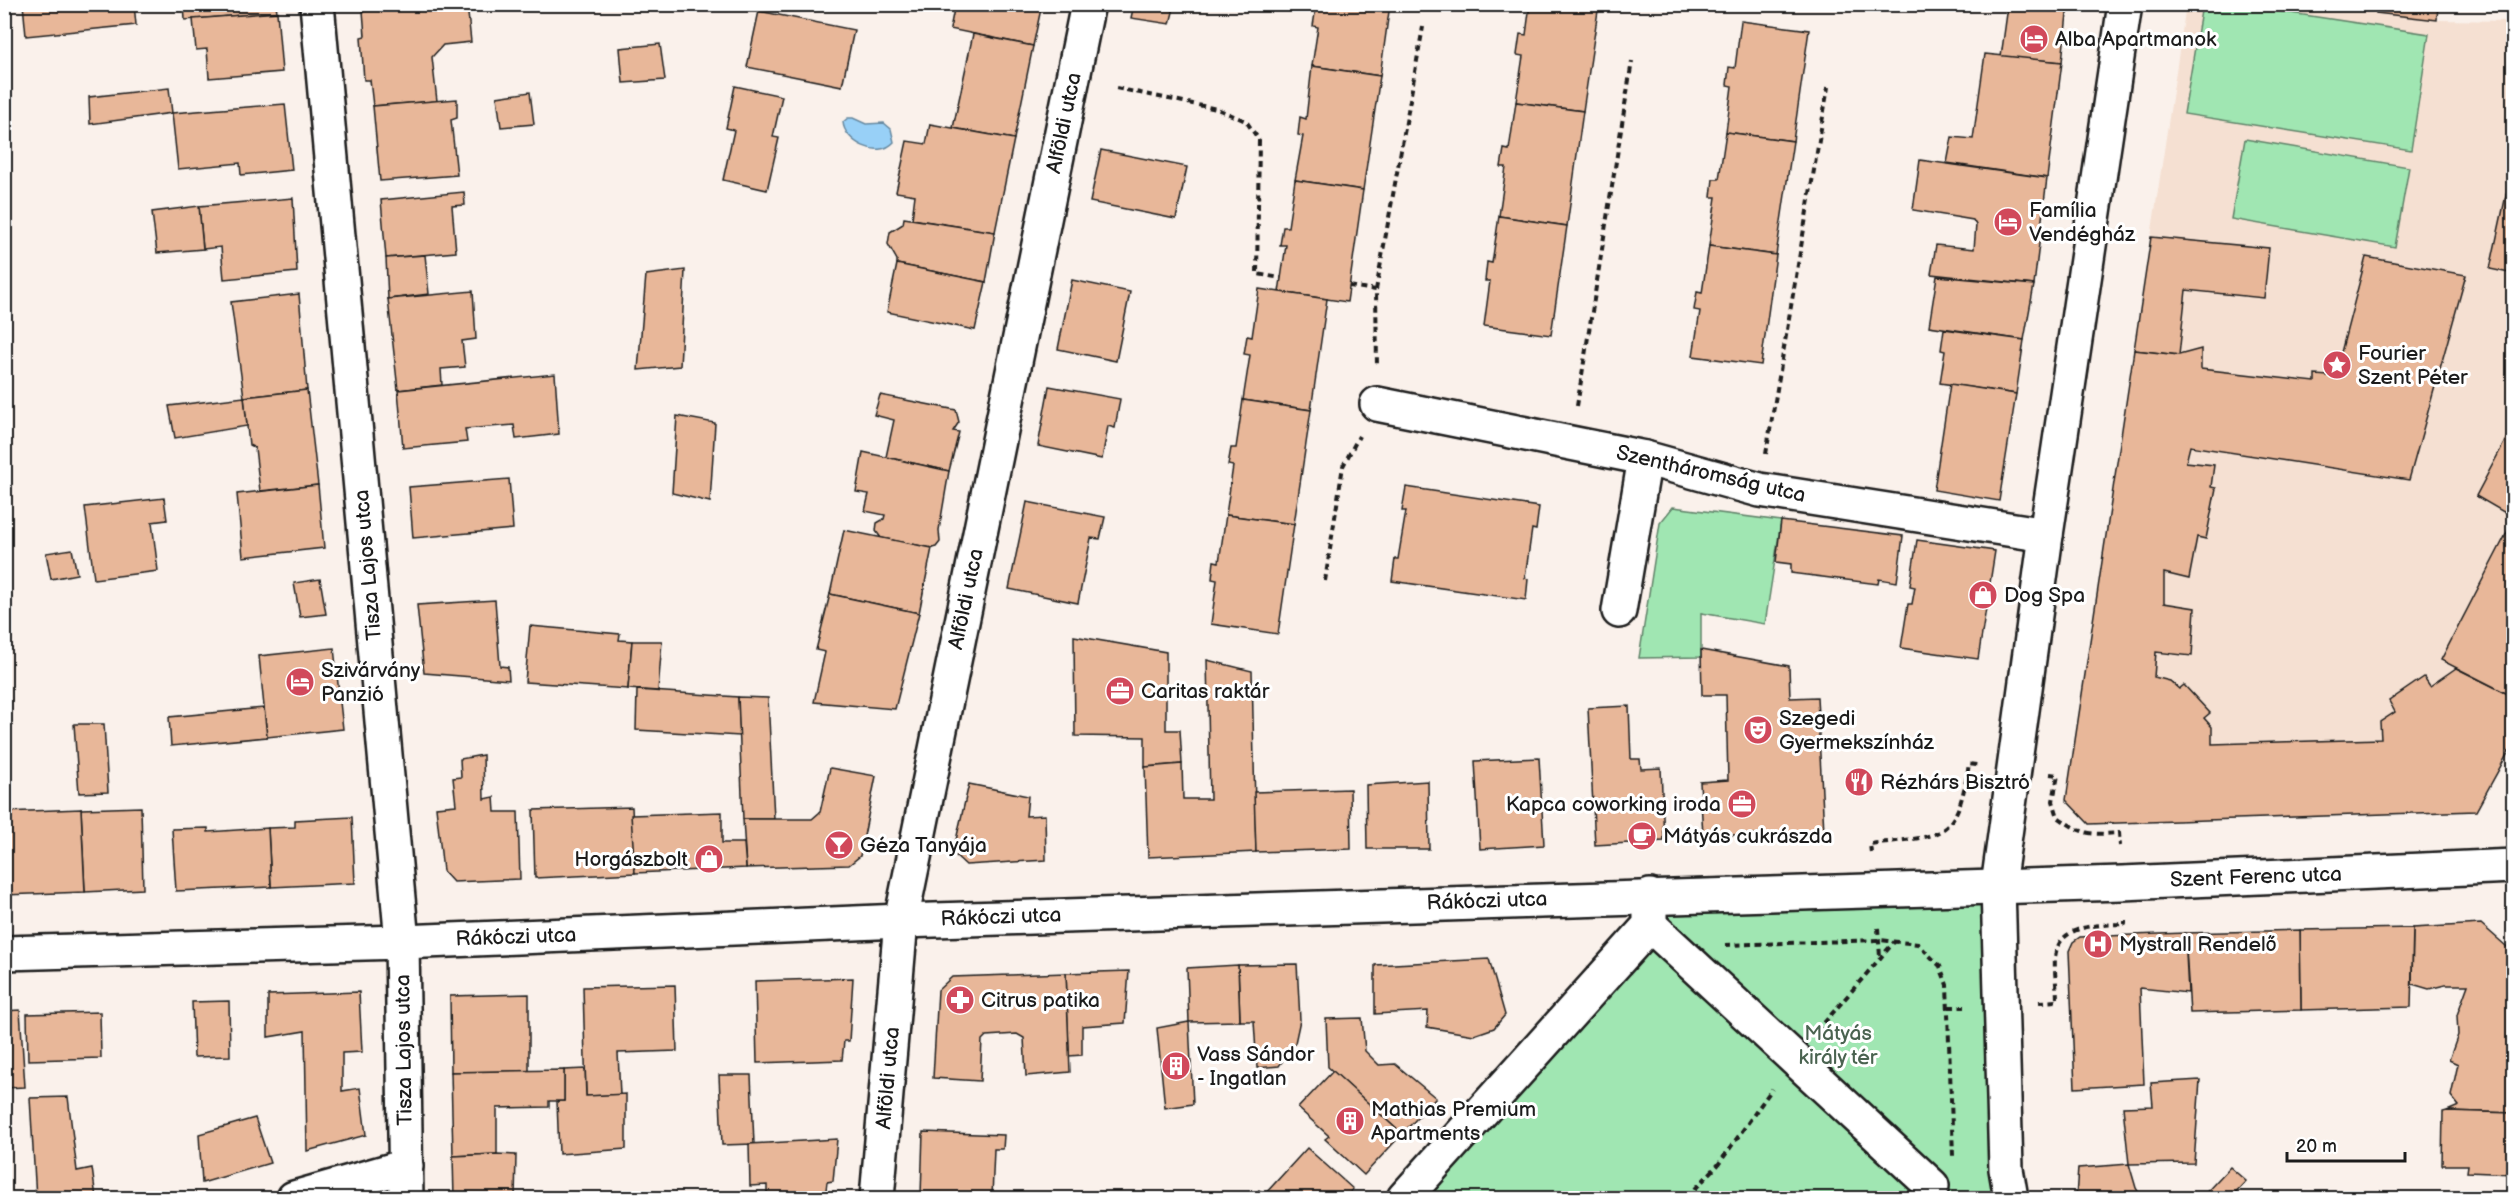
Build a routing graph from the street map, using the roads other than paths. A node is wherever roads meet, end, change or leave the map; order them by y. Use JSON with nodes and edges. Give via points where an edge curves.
{"nodes":[{"id":1,"x":317,"y":4,"type":"edge"},
{"id":2,"x":1088,"y":4,"type":"edge"},
{"id":3,"x":2125,"y":4,"type":"edge"},
{"id":4,"x":1377,"y":404,"type":"dead end"},
{"id":5,"x":1645,"y":458,"type":"junction"},
{"id":6,"x":2046,"y":535,"type":"junction"},
{"id":7,"x":1619,"y":611,"type":"dead end"},
{"id":8,"x":2514,"y":866,"type":"edge"},
{"id":9,"x":1998,"y":886,"type":"junction"},
{"id":10,"x":1650,"y":911,"type":"junction"},
{"id":11,"x":901,"y":921,"type":"junction"},
{"id":12,"x":402,"y":942,"type":"junction"},
{"id":13,"x":4,"y":953,"type":"edge"},
{"id":14,"x":406,"y":1166,"type":"junction"},
{"id":15,"x":1943,"y":1174,"type":"road end"},
{"id":16,"x":294,"y":1198,"type":"edge"},
{"id":17,"x":406,"y":1198,"type":"edge"},
{"id":18,"x":877,"y":1198,"type":"edge"},
{"id":19,"x":1404,"y":1198,"type":"edge"},
{"id":20,"x":2011,"y":1198,"type":"edge"}],
"edges":[{"from":1,"to":12,"type":"street","name":"Tisza Lajos utca"},
{"from":2,"to":11,"type":"street","name":"Alföldi utca"},
{"from":3,"to":6,"type":"street"},
{"from":4,"to":5,"type":"street","name":"Szentháromság utca"},
{"from":5,"to":6,"type":"street","name":"Szentháromság utca","via":[[1760,490]]},
{"from":5,"to":7,"type":"street"},
{"from":6,"to":9,"type":"street"},
{"from":8,"to":9,"type":"street","name":"Szent Ferenc utca"},
{"from":9,"to":10,"type":"street","name":"Rákóczi utca"},
{"from":9,"to":20,"type":"street","via":[[2006,1169]]},
{"from":10,"to":11,"type":"street","name":"Rákóczi utca"},
{"from":10,"to":15,"type":"street"},
{"from":10,"to":19,"type":"street"},
{"from":11,"to":12,"type":"street","name":"Rákóczi utca"},
{"from":11,"to":18,"type":"street","name":"Alföldi utca"},
{"from":12,"to":13,"type":"street","name":"Rákóczi utca"},
{"from":12,"to":14,"type":"street","name":"Tisza Lajos utca"},
{"from":14,"to":16,"type":"street"},
{"from":14,"to":17,"type":"street","name":"Tisza Lajos utca"}]}
